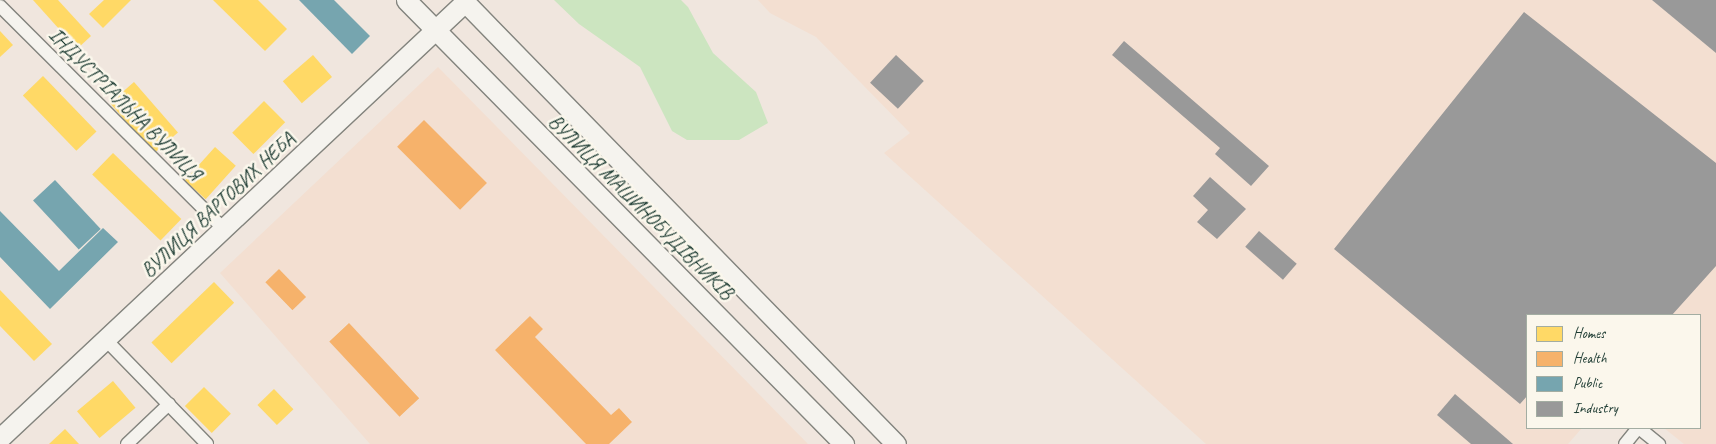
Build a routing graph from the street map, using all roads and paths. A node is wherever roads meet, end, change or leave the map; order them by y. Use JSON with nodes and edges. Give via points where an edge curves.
{"nodes":[{"id":1,"x":406,"y":0,"type":"edge"},
{"id":2,"x":464,"y":1,"type":"edge"},
{"id":3,"x":0,"y":6,"type":"edge"},
{"id":4,"x":436,"y":31,"type":"junction"},
{"id":5,"x":224,"y":230,"type":"junction"},
{"id":6,"x":106,"y":340,"type":"junction"},
{"id":7,"x":169,"y":404,"type":"junction"},
{"id":8,"x":1638,"y":429,"type":"edge"},
{"id":9,"x":1640,"y":429,"type":"edge"},
{"id":10,"x":0,"y":438,"type":"edge"},
{"id":11,"x":127,"y":444,"type":"edge"},
{"id":12,"x":208,"y":444,"type":"edge"},
{"id":13,"x":844,"y":444,"type":"edge"},
{"id":14,"x":896,"y":444,"type":"edge"},
{"id":15,"x":1625,"y":444,"type":"edge"},
{"id":16,"x":1659,"y":444,"type":"edge"}],
"edges":[{"from":1,"to":4,"type":"street","name":"ВУЛИЦЯ МАШИНОБУДІВНИКІВ"},
{"from":2,"to":4,"type":"street","name":"ВУЛИЦЯ ВАРТОВИХ НЕБА"},
{"from":2,"to":14,"type":"street","name":"ВУЛИЦЯ МАШИНОБУДІВНИКІВ"},
{"from":3,"to":5,"type":"street","name":"ІНДУСТРІАЛЬНА ВУЛИЦЯ"},
{"from":4,"to":5,"type":"street","name":"ВУЛИЦЯ ВАРТОВИХ НЕБА"},
{"from":4,"to":13,"type":"street","name":"ВУЛИЦЯ МАШИНОБУДІВНИКІВ"},
{"from":5,"to":6,"type":"street","name":"ВУЛИЦЯ ВАРТОВИХ НЕБА"},
{"from":6,"to":7,"type":"street"},
{"from":6,"to":10,"type":"street","name":"ВУЛИЦЯ ВАРТОВИХ НЕБА"},
{"from":7,"to":11,"type":"street"},
{"from":7,"to":12,"type":"street"},
{"from":8,"to":15,"type":"street"},
{"from":9,"to":16,"type":"street"}]}
